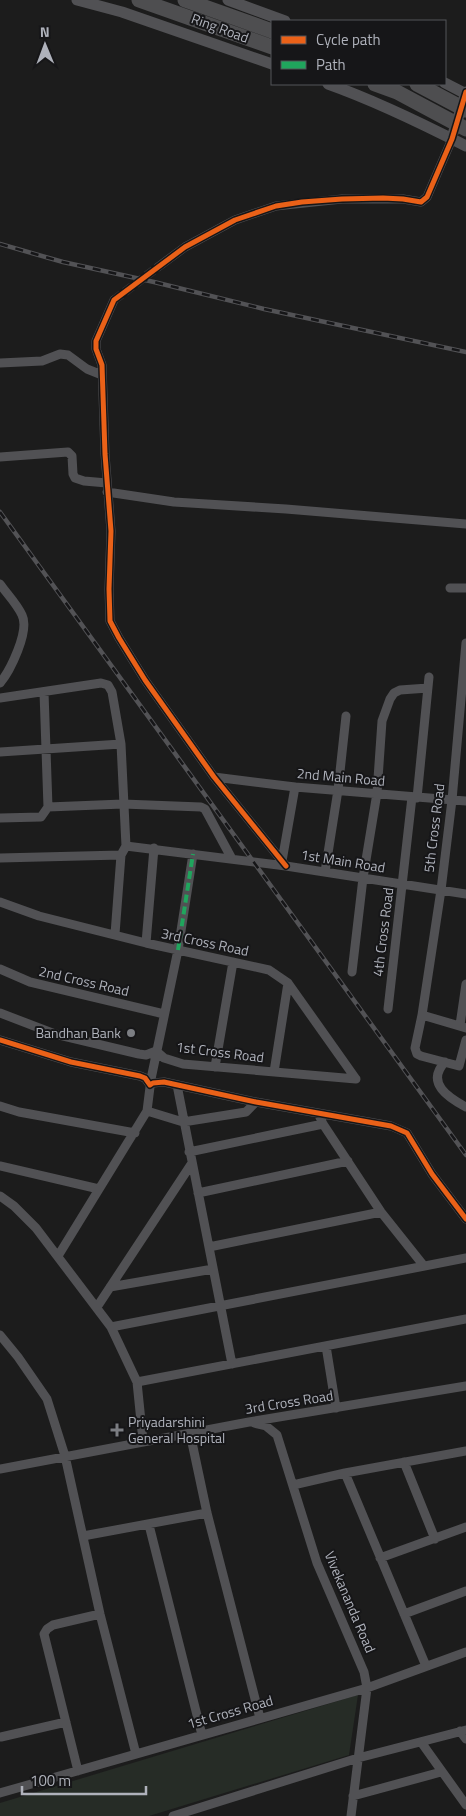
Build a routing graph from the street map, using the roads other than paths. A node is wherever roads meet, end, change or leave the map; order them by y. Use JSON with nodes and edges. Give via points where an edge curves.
{"nodes":[{"id":1,"x":77,"y":0,"type":"edge"},
{"id":2,"x":139,"y":0,"type":"edge"},
{"id":3,"x":185,"y":0,"type":"edge"},
{"id":4,"x":228,"y":0,"type":"edge"},
{"id":5,"x":282,"y":20,"type":"edge"},
{"id":6,"x":271,"y":31,"type":"edge"},
{"id":7,"x":271,"y":47,"type":"edge"},
{"id":8,"x":271,"y":64,"type":"edge"},
{"id":9,"x":446,"y":84,"type":"edge"},
{"id":10,"x":331,"y":85,"type":"edge"},
{"id":11,"x":378,"y":85,"type":"edge"},
{"id":12,"x":419,"y":85,"type":"edge"},
{"id":13,"x":464,"y":107,"type":"edge"},
{"id":14,"x":452,"y":139,"type":"junction"},
{"id":15,"x":466,"y":146,"type":"edge"},
{"id":16,"x":158,"y":267,"type":"tunnel mouth"},
{"id":17,"x":114,"y":300,"type":"tunnel mouth"},
{"id":18,"x":0,"y":363,"type":"edge"},
{"id":19,"x":102,"y":375,"type":"junction"},
{"id":20,"x":0,"y":457,"type":"edge"},
{"id":21,"x":107,"y":487,"type":"junction"},
{"id":22,"x":466,"y":524,"type":"edge"},
{"id":23,"x":0,"y":584,"type":"edge"},
{"id":24,"x":450,"y":588,"type":"dead end"},
{"id":25,"x":466,"y":588,"type":"edge"},
{"id":26,"x":466,"y":643,"type":"edge"},
{"id":27,"x":2,"y":677,"type":"edge"},
{"id":28,"x":429,"y":678,"type":"dead end"},
{"id":29,"x":428,"y":688,"type":"junction"},
{"id":30,"x":44,"y":692,"type":"junction"},
{"id":31,"x":0,"y":698,"type":"edge"},
{"id":32,"x":346,"y":716,"type":"dead end"},
{"id":33,"x":121,"y":744,"type":"junction"},
{"id":34,"x":47,"y":749,"type":"junction"},
{"id":35,"x":0,"y":752,"type":"edge"},
{"id":36,"x":214,"y":776,"type":"junction"},
{"id":37,"x":295,"y":787,"type":"junction"},
{"id":38,"x":338,"y":790,"type":"junction"},
{"id":39,"x":377,"y":793,"type":"junction"},
{"id":40,"x":414,"y":798,"type":"junction"},
{"id":41,"x":452,"y":800,"type":"junction"},
{"id":42,"x":466,"y":801,"type":"edge"},
{"id":43,"x":123,"y":804,"type":"junction"},
{"id":44,"x":48,"y":807,"type":"junction"},
{"id":45,"x":0,"y":818,"type":"edge"},
{"id":46,"x":126,"y":846,"type":"junction"},
{"id":47,"x":154,"y":848,"type":"junction"},
{"id":48,"x":193,"y":854,"type":"junction"},
{"id":49,"x":121,"y":855,"type":"junction"},
{"id":50,"x":0,"y":858,"type":"edge"},
{"id":51,"x":232,"y":859,"type":"junction"},
{"id":52,"x":284,"y":864,"type":"junction"},
{"id":53,"x":324,"y":872,"type":"junction"},
{"id":54,"x":363,"y":878,"type":"junction"},
{"id":55,"x":402,"y":884,"type":"junction"},
{"id":56,"x":441,"y":890,"type":"junction"},
{"id":57,"x":466,"y":894,"type":"edge"},
{"id":58,"x":0,"y":902,"type":"edge"},
{"id":59,"x":115,"y":934,"type":"junction"},
{"id":60,"x":146,"y":943,"type":"junction"},
{"id":61,"x":178,"y":950,"type":"junction"},
{"id":62,"x":233,"y":962,"type":"junction"},
{"id":63,"x":0,"y":969,"type":"edge"},
{"id":64,"x":352,"y":972,"type":"dead end"},
{"id":65,"x":288,"y":983,"type":"junction"},
{"id":66,"x":466,"y":984,"type":"edge"},
{"id":67,"x":388,"y":1009,"type":"dead end"},
{"id":68,"x":0,"y":1013,"type":"edge"},
{"id":69,"x":164,"y":1014,"type":"junction"},
{"id":70,"x":422,"y":1015,"type":"junction"},
{"id":71,"x":463,"y":1027,"type":"edge"},
{"id":72,"x":0,"y":1040,"type":"edge"},
{"id":73,"x":466,"y":1040,"type":"edge"},
{"id":74,"x":156,"y":1053,"type":"junction"},
{"id":75,"x":445,"y":1062,"type":"junction"},
{"id":76,"x":215,"y":1067,"type":"junction"},
{"id":77,"x":462,"y":1067,"type":"edge"},
{"id":78,"x":274,"y":1072,"type":"junction"},
{"id":79,"x":356,"y":1078,"type":"joint"},
{"id":80,"x":150,"y":1082,"type":"junction"},
{"id":81,"x":176,"y":1085,"type":"junction"},
{"id":82,"x":256,"y":1102,"type":"junction"},
{"id":83,"x":0,"y":1106,"type":"edge"},
{"id":84,"x":466,"y":1107,"type":"edge"},
{"id":85,"x":147,"y":1111,"type":"junction"},
{"id":86,"x":318,"y":1113,"type":"junction"},
{"id":87,"x":183,"y":1122,"type":"junction"},
{"id":88,"x":323,"y":1124,"type":"junction"},
{"id":89,"x":135,"y":1133,"type":"junction"},
{"id":90,"x":189,"y":1152,"type":"junction"},
{"id":91,"x":348,"y":1161,"type":"junction"},
{"id":92,"x":192,"y":1163,"type":"junction"},
{"id":93,"x":0,"y":1166,"type":"edge"},
{"id":94,"x":99,"y":1189,"type":"junction"},
{"id":95,"x":198,"y":1193,"type":"junction"},
{"id":96,"x":0,"y":1196,"type":"edge"},
{"id":97,"x":381,"y":1212,"type":"junction"},
{"id":98,"x":466,"y":1219,"type":"edge"},
{"id":99,"x":209,"y":1247,"type":"junction"},
{"id":100,"x":58,"y":1256,"type":"junction"},
{"id":101,"x":466,"y":1258,"type":"edge"},
{"id":102,"x":424,"y":1266,"type":"junction"},
{"id":103,"x":213,"y":1269,"type":"junction"},
{"id":104,"x":110,"y":1287,"type":"junction"},
{"id":105,"x":220,"y":1305,"type":"junction"},
{"id":106,"x":97,"y":1307,"type":"junction"},
{"id":107,"x":466,"y":1319,"type":"edge"},
{"id":108,"x":111,"y":1327,"type":"junction"},
{"id":109,"x":0,"y":1335,"type":"edge"},
{"id":110,"x":326,"y":1346,"type":"junction"},
{"id":111,"x":232,"y":1364,"type":"junction"},
{"id":112,"x":137,"y":1382,"type":"junction"},
{"id":113,"x":466,"y":1386,"type":"edge"},
{"id":114,"x":336,"y":1408,"type":"junction"},
{"id":115,"x":249,"y":1422,"type":"junction"},
{"id":116,"x":190,"y":1433,"type":"junction"},
{"id":117,"x":144,"y":1441,"type":"junction"},
{"id":118,"x":466,"y":1451,"type":"edge"},
{"id":119,"x":65,"y":1456,"type":"junction"},
{"id":120,"x":404,"y":1462,"type":"junction"},
{"id":121,"x":0,"y":1469,"type":"edge"},
{"id":122,"x":345,"y":1473,"type":"junction"},
{"id":123,"x":293,"y":1485,"type":"junction"},
{"id":124,"x":207,"y":1513,"type":"junction"},
{"id":125,"x":149,"y":1525,"type":"junction"},
{"id":126,"x":466,"y":1528,"type":"edge"},
{"id":127,"x":83,"y":1536,"type":"junction"},
{"id":128,"x":435,"y":1539,"type":"junction"},
{"id":129,"x":380,"y":1558,"type":"junction"},
{"id":130,"x":466,"y":1591,"type":"edge"},
{"id":131,"x":100,"y":1614,"type":"junction"},
{"id":132,"x":404,"y":1614,"type":"junction"},
{"id":133,"x":466,"y":1652,"type":"edge"},
{"id":134,"x":426,"y":1666,"type":"junction"},
{"id":135,"x":367,"y":1688,"type":"junction"},
{"id":136,"x":260,"y":1718,"type":"junction"},
{"id":137,"x":66,"y":1722,"type":"junction"},
{"id":138,"x":463,"y":1730,"type":"edge"},
{"id":139,"x":202,"y":1735,"type":"junction"},
{"id":140,"x":2,"y":1737,"type":"dead end"},
{"id":141,"x":466,"y":1739,"type":"edge"},
{"id":142,"x":421,"y":1742,"type":"junction"},
{"id":143,"x":136,"y":1754,"type":"junction"},
{"id":144,"x":358,"y":1758,"type":"junction"},
{"id":145,"x":78,"y":1771,"type":"junction"},
{"id":146,"x":441,"y":1772,"type":"junction"},
{"id":147,"x":0,"y":1793,"type":"edge"},
{"id":148,"x":353,"y":1796,"type":"junction"},
{"id":149,"x":466,"y":1805,"type":"edge"},
{"id":150,"x":173,"y":1816,"type":"edge"},
{"id":151,"x":351,"y":1816,"type":"edge"}],
"edges":[{"from":1,"to":8,"type":"street","via":[[122,12]]},
{"from":2,"to":7,"type":"highway","name":"Ring Road"},
{"from":3,"to":6,"type":"highway","name":"Ring Road"},
{"from":4,"to":5,"type":"street"},
{"from":9,"to":13,"type":"street"},
{"from":10,"to":14,"type":"street","via":[[381,104]]},
{"from":11,"to":13,"type":"highway"},
{"from":12,"to":13,"type":"highway"},
{"from":13,"to":14,"type":"street"},
{"from":14,"to":15,"type":"street"},
{"from":14,"to":16,"type":"street","via":[[427,197],[421,202],[342,199],[276,206],[236,220],[185,247]]},
{"from":17,"to":19,"type":"street","via":[[96,341]]},
{"from":18,"to":19,"type":"street","via":[[42,361],[60,354],[68,355]]},
{"from":19,"to":21,"type":"street"},
{"from":20,"to":21,"type":"street","via":[[68,452],[72,456],[75,478]]},
{"from":21,"to":22,"type":"street","via":[[174,502]]},
{"from":21,"to":36,"type":"street","via":[[111,531],[110,621],[145,680]]},
{"from":23,"to":27,"type":"street","via":[[23,617],[23,633],[15,656]]},
{"from":24,"to":25,"type":"street"},
{"from":26,"to":41,"type":"street","name":"5th Cross Road"},
{"from":28,"to":29,"type":"street","name":"4th Cross Road"},
{"from":29,"to":39,"type":"street","via":[[400,690],[390,699],[382,721]]},
{"from":29,"to":40,"type":"street","name":"4th Cross Road"},
{"from":30,"to":31,"type":"street"},
{"from":30,"to":33,"type":"street","via":[[101,683],[108,685]]},
{"from":30,"to":34,"type":"street"},
{"from":32,"to":38,"type":"street"},
{"from":33,"to":34,"type":"street"},
{"from":33,"to":43,"type":"street"},
{"from":34,"to":35,"type":"street"},
{"from":34,"to":44,"type":"street"},
{"from":36,"to":37,"type":"street","name":"2nd Main Road"},
{"from":36,"to":52,"type":"street"},
{"from":37,"to":38,"type":"street","name":"2nd Main Road"},
{"from":37,"to":52,"type":"street"},
{"from":38,"to":39,"type":"street","name":"2nd Main Road"},
{"from":38,"to":53,"type":"street"},
{"from":39,"to":40,"type":"street","name":"2nd Main Road"},
{"from":39,"to":54,"type":"street"},
{"from":40,"to":41,"type":"street","name":"2nd Main Road"},
{"from":40,"to":55,"type":"street","name":"4th Cross Road"},
{"from":41,"to":42,"type":"street","name":"2nd Main Road"},
{"from":41,"to":56,"type":"street","name":"5th Cross Road"},
{"from":43,"to":44,"type":"street"},
{"from":43,"to":46,"type":"street"},
{"from":43,"to":51,"type":"street","via":[[205,809]]},
{"from":44,"to":45,"type":"street","via":[[41,817]]},
{"from":46,"to":47,"type":"street","name":"1st Main Road"},
{"from":46,"to":49,"type":"street"},
{"from":47,"to":48,"type":"street","name":"1st Main Road"},
{"from":47,"to":60,"type":"street"},
{"from":48,"to":51,"type":"street","name":"1st Main Road"},
{"from":48,"to":61,"type":"street"},
{"from":49,"to":50,"type":"street"},
{"from":49,"to":59,"type":"street"},
{"from":51,"to":52,"type":"street","name":"1st Main Road"},
{"from":52,"to":53,"type":"street","name":"1st Main Road"},
{"from":53,"to":54,"type":"street","name":"1st Main Road"},
{"from":54,"to":55,"type":"street","name":"1st Main Road"},
{"from":54,"to":64,"type":"street"},
{"from":55,"to":56,"type":"street","name":"1st Main Road"},
{"from":55,"to":67,"type":"street","name":"4th Cross Road"},
{"from":56,"to":57,"type":"street","name":"1st Main Road"},
{"from":56,"to":70,"type":"street","name":"5th Cross Road"},
{"from":58,"to":59,"type":"street","name":"3rd Cross Road","via":[[39,916]]},
{"from":59,"to":60,"type":"street","name":"3rd Cross Road"},
{"from":60,"to":61,"type":"street","name":"3rd Cross Road"},
{"from":61,"to":62,"type":"street","name":"3rd Cross Road"},
{"from":61,"to":69,"type":"street"},
{"from":62,"to":65,"type":"street","name":"3rd Cross Road","via":[[269,970]]},
{"from":62,"to":76,"type":"street"},
{"from":63,"to":69,"type":"street","name":"2nd Cross Road","via":[[30,982]]},
{"from":65,"to":78,"type":"street"},
{"from":65,"to":79,"type":"street","name":"3rd Cross Road"},
{"from":66,"to":71,"type":"street"},
{"from":68,"to":74,"type":"street","name":"1st Cross Road","via":[[55,1034],[146,1055]]},
{"from":69,"to":74,"type":"street"},
{"from":70,"to":71,"type":"street"},
{"from":70,"to":75,"type":"street","name":"5th Cross Road","via":[[415,1048],[417,1054]]},
{"from":72,"to":80,"type":"street","via":[[71,1062],[140,1076]]},
{"from":73,"to":77,"type":"street"},
{"from":74,"to":76,"type":"street","name":"1st Cross Road","via":[[183,1064]]},
{"from":74,"to":80,"type":"street"},
{"from":75,"to":77,"type":"street"},
{"from":75,"to":84,"type":"street","via":[[438,1072],[440,1086],[451,1099]]},
{"from":76,"to":78,"type":"street","name":"1st Cross Road"},
{"from":78,"to":79,"type":"street","name":"1st Cross Road"},
{"from":80,"to":81,"type":"street"},
{"from":80,"to":85,"type":"street"},
{"from":81,"to":82,"type":"street"},
{"from":81,"to":87,"type":"street"},
{"from":82,"to":86,"type":"street"},
{"from":82,"to":87,"type":"street","via":[[246,1112]]},
{"from":83,"to":89,"type":"street"},
{"from":85,"to":87,"type":"street"},
{"from":85,"to":89,"type":"street"},
{"from":86,"to":88,"type":"street"},
{"from":86,"to":98,"type":"street","via":[[371,1121],[407,1133],[432,1174]]},
{"from":87,"to":90,"type":"street"},
{"from":88,"to":90,"type":"street"},
{"from":88,"to":91,"type":"street"},
{"from":89,"to":94,"type":"street"},
{"from":90,"to":92,"type":"street"},
{"from":91,"to":95,"type":"street"},
{"from":91,"to":97,"type":"street"},
{"from":92,"to":95,"type":"street"},
{"from":92,"to":104,"type":"street"},
{"from":93,"to":94,"type":"street"},
{"from":94,"to":100,"type":"street"},
{"from":95,"to":99,"type":"street"},
{"from":96,"to":100,"type":"street","via":[[36,1228]]},
{"from":97,"to":99,"type":"street"},
{"from":97,"to":102,"type":"street"},
{"from":99,"to":103,"type":"street"},
{"from":100,"to":106,"type":"street"},
{"from":101,"to":102,"type":"street"},
{"from":102,"to":105,"type":"street"},
{"from":103,"to":104,"type":"street"},
{"from":103,"to":105,"type":"street"},
{"from":104,"to":106,"type":"street"},
{"from":105,"to":108,"type":"street"},
{"from":105,"to":111,"type":"street"},
{"from":106,"to":108,"type":"street"},
{"from":107,"to":110,"type":"street"},
{"from":108,"to":112,"type":"street"},
{"from":109,"to":119,"type":"street","via":[[47,1399]]},
{"from":110,"to":111,"type":"street"},
{"from":110,"to":114,"type":"street"},
{"from":111,"to":112,"type":"street"},
{"from":112,"to":117,"type":"street"},
{"from":113,"to":114,"type":"street","name":"3rd Cross Road"},
{"from":114,"to":115,"type":"street","name":"3rd Cross Road"},
{"from":115,"to":116,"type":"street","name":"3rd Cross Road"},
{"from":115,"to":123,"type":"street","name":"Vivekananda Road","via":[[266,1426],[277,1435]]},
{"from":116,"to":117,"type":"street","name":"3rd Cross Road"},
{"from":116,"to":124,"type":"street"},
{"from":117,"to":119,"type":"street","name":"3rd Cross Road"},
{"from":118,"to":120,"type":"street"},
{"from":119,"to":121,"type":"street","name":"3rd Cross Road"},
{"from":119,"to":127,"type":"street"},
{"from":120,"to":122,"type":"street"},
{"from":120,"to":128,"type":"street"},
{"from":122,"to":123,"type":"street"},
{"from":122,"to":129,"type":"street"},
{"from":123,"to":135,"type":"street","name":"Vivekananda Road","via":[[317,1563],[364,1672]]},
{"from":124,"to":125,"type":"street"},
{"from":124,"to":136,"type":"street"},
{"from":125,"to":127,"type":"street"},
{"from":125,"to":139,"type":"street"},
{"from":126,"to":128,"type":"street"},
{"from":127,"to":131,"type":"street"},
{"from":128,"to":129,"type":"street"},
{"from":129,"to":132,"type":"street"},
{"from":130,"to":132,"type":"street"},
{"from":131,"to":137,"type":"street","via":[[53,1625],[44,1634]]},
{"from":131,"to":143,"type":"street"},
{"from":132,"to":134,"type":"street"},
{"from":133,"to":134,"type":"street","name":"1st Cross Road"},
{"from":134,"to":135,"type":"street","name":"1st Cross Road"},
{"from":135,"to":136,"type":"street","name":"1st Cross Road"},
{"from":135,"to":144,"type":"street","name":"Vivekananda Road"},
{"from":136,"to":139,"type":"street","name":"1st Cross Road"},
{"from":137,"to":140,"type":"street"},
{"from":137,"to":145,"type":"street"},
{"from":138,"to":141,"type":"street"},
{"from":138,"to":142,"type":"street"},
{"from":139,"to":143,"type":"street","name":"1st Cross Road"},
{"from":142,"to":144,"type":"street"},
{"from":142,"to":146,"type":"street"},
{"from":143,"to":145,"type":"street","name":"1st Cross Road"},
{"from":144,"to":148,"type":"street","name":"Vivekananda Road"},
{"from":144,"to":150,"type":"street"},
{"from":145,"to":147,"type":"street","name":"1st Cross Road"},
{"from":146,"to":148,"type":"street"},
{"from":146,"to":149,"type":"street"},
{"from":148,"to":151,"type":"street","name":"Vivekananda Road"}]}
